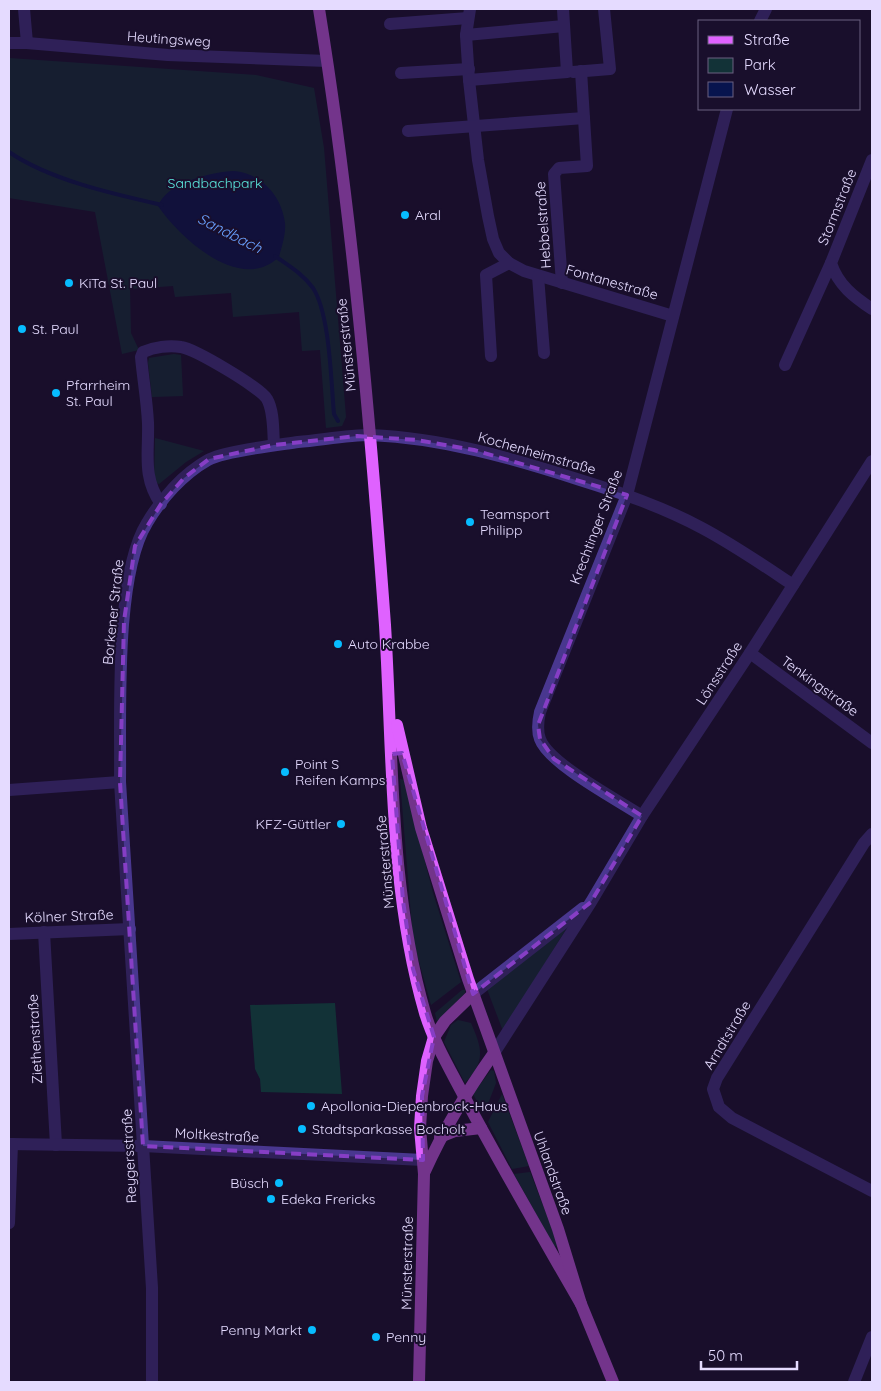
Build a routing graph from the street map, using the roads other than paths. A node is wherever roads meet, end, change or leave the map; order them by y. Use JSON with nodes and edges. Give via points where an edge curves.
{"nodes":[{"id":1,"x":24,"y":9,"type":"edge"},
{"id":2,"x":319,"y":9,"type":"edge"},
{"id":3,"x":563,"y":9,"type":"edge"},
{"id":4,"x":604,"y":9,"type":"edge"},
{"id":5,"x":469,"y":14,"type":"edge"},
{"id":6,"x":390,"y":24,"type":"dead end"},
{"id":7,"x":564,"y":26,"type":"junction"},
{"id":8,"x":466,"y":35,"type":"junction"},
{"id":9,"x":9,"y":43,"type":"edge"},
{"id":10,"x":27,"y":43,"type":"junction"},
{"id":11,"x":327,"y":61,"type":"junction"},
{"id":12,"x":581,"y":71,"type":"junction"},
{"id":13,"x":567,"y":72,"type":"junction"},
{"id":14,"x":401,"y":73,"type":"dead end"},
{"id":15,"x":469,"y":75,"type":"junction"},
{"id":16,"x":727,"y":110,"type":"edge"},
{"id":17,"x":584,"y":118,"type":"junction"},
{"id":18,"x":474,"y":127,"type":"junction"},
{"id":19,"x":408,"y":131,"type":"dead end"},
{"id":20,"x":872,"y":160,"type":"edge"},
{"id":21,"x":509,"y":263,"type":"junction"},
{"id":22,"x":832,"y":263,"type":"junction"},
{"id":23,"x":538,"y":276,"type":"junction"},
{"id":24,"x":562,"y":283,"type":"junction"},
{"id":25,"x":872,"y":309,"type":"edge"},
{"id":26,"x":673,"y":316,"type":"junction"},
{"id":27,"x":544,"y":353,"type":"dead end"},
{"id":28,"x":490,"y":356,"type":"dead end"},
{"id":29,"x":785,"y":364,"type":"dead end"},
{"id":30,"x":370,"y":435,"type":"junction"},
{"id":31,"x":274,"y":445,"type":"junction"},
{"id":32,"x":872,"y":461,"type":"edge"},
{"id":33,"x":627,"y":495,"type":"junction"},
{"id":34,"x":161,"y":504,"type":"junction"},
{"id":35,"x":793,"y":585,"type":"junction"},
{"id":36,"x":750,"y":653,"type":"junction"},
{"id":37,"x":388,"y":680,"type":"junction"},
{"id":38,"x":872,"y":743,"type":"edge"},
{"id":39,"x":120,"y":782,"type":"junction"},
{"id":40,"x":9,"y":790,"type":"edge"},
{"id":41,"x":642,"y":816,"type":"junction"},
{"id":42,"x":872,"y":834,"type":"edge"},
{"id":43,"x":591,"y":902,"type":"junction"},
{"id":44,"x":130,"y":929,"type":"junction"},
{"id":45,"x":44,"y":932,"type":"junction"},
{"id":46,"x":9,"y":934,"type":"edge"},
{"id":47,"x":473,"y":994,"type":"junction"},
{"id":48,"x":434,"y":1037,"type":"junction"},
{"id":49,"x":494,"y":1053,"type":"junction"},
{"id":50,"x":464,"y":1096,"type":"junction"},
{"id":51,"x":481,"y":1128,"type":"junction"},
{"id":52,"x":440,"y":1137,"type":"junction"},
{"id":53,"x":10,"y":1144,"type":"edge"},
{"id":54,"x":56,"y":1145,"type":"junction"},
{"id":55,"x":143,"y":1146,"type":"junction"},
{"id":56,"x":423,"y":1160,"type":"junction"},
{"id":57,"x":424,"y":1174,"type":"junction"},
{"id":58,"x":872,"y":1191,"type":"edge"},
{"id":59,"x":9,"y":1223,"type":"edge"},
{"id":60,"x":581,"y":1304,"type":"junction"},
{"id":61,"x":872,"y":1337,"type":"edge"},
{"id":62,"x":152,"y":1382,"type":"edge"},
{"id":63,"x":419,"y":1382,"type":"edge"},
{"id":64,"x":613,"y":1382,"type":"edge"},
{"id":65,"x":854,"y":1382,"type":"edge"}],
"edges":[{"from":1,"to":10,"type":"street"},
{"from":2,"to":11,"type":"main road","name":"Münsterstraße"},
{"from":3,"to":7,"type":"street"},
{"from":4,"to":12,"type":"street","via":[[610,69]]},
{"from":5,"to":6,"type":"street"},
{"from":5,"to":8,"type":"street","name":"Fontanestraße"},
{"from":7,"to":8,"type":"street"},
{"from":7,"to":13,"type":"street"},
{"from":8,"to":15,"type":"street","name":"Fontanestraße"},
{"from":9,"to":10,"type":"street","name":"Heutingsweg"},
{"from":10,"to":11,"type":"street","name":"Heutingsweg","via":[[168,55]]},
{"from":11,"to":30,"type":"main road","name":"Münsterstraße","via":[[348,206]]},
{"from":12,"to":13,"type":"street"},
{"from":12,"to":17,"type":"street","name":"Hebbelstraße"},
{"from":13,"to":15,"type":"street"},
{"from":14,"to":15,"type":"street"},
{"from":15,"to":18,"type":"street","name":"Fontanestraße"},
{"from":16,"to":26,"type":"street","name":"Krechtinger Straße"},
{"from":17,"to":18,"type":"street"},
{"from":17,"to":24,"type":"street","name":"Hebbelstraße","via":[[587,166],[559,168],[554,174]]},
{"from":18,"to":19,"type":"street"},
{"from":18,"to":21,"type":"street","name":"Fontanestraße","via":[[493,240]]},
{"from":20,"to":22,"type":"street","name":"Stormstraße"},
{"from":21,"to":23,"type":"street","name":"Fontanestraße"},
{"from":21,"to":28,"type":"street","via":[[486,275]]},
{"from":22,"to":25,"type":"street","name":"Stormstraße","via":[[835,274],[851,295]]},
{"from":22,"to":29,"type":"street"},
{"from":23,"to":24,"type":"street","name":"Fontanestraße"},
{"from":23,"to":27,"type":"street"},
{"from":24,"to":26,"type":"street","name":"Fontanestraße"},
{"from":26,"to":33,"type":"street","name":"Krechtinger Straße"},
{"from":30,"to":31,"type":"street","name":"Borkener Straße"},
{"from":30,"to":33,"type":"street","name":"Kochenheimstraße","via":[[474,450]]},
{"from":30,"to":37,"type":"main road","name":"Münsterstraße"},
{"from":31,"to":34,"type":"street","name":"Borkener Straße","via":[[209,459],[184,478]]},
{"from":31,"to":34,"type":"street","via":[[267,399],[258,389],[182,347],[143,352],[148,480]]},
{"from":32,"to":35,"type":"street","name":"Lönsstraße"},
{"from":33,"to":35,"type":"street","name":"Kochenheimstraße","via":[[701,527]]},
{"from":33,"to":41,"type":"street","name":"Krechtinger Straße","via":[[540,712],[538,725],[540,739],[554,759]]},
{"from":34,"to":39,"type":"street","name":"Borkener Straße","via":[[135,546],[129,580],[124,621]]},
{"from":35,"to":36,"type":"street","name":"Lönsstraße"},
{"from":36,"to":38,"type":"street","name":"Tenkingstraße"},
{"from":36,"to":41,"type":"street","name":"Lönsstraße"},
{"from":37,"to":47,"type":"main road","name":"Münsterstraße","via":[[421,828]]},
{"from":37,"to":48,"type":"main road","name":"Münsterstraße","via":[[403,901],[413,969]]},
{"from":39,"to":40,"type":"street"},
{"from":39,"to":44,"type":"street","name":"Borkener Straße"},
{"from":41,"to":43,"type":"street","name":"Lönsstraße"},
{"from":42,"to":58,"type":"street","name":"Arndtstraße","via":[[824,906],[713,1089],[720,1106],[732,1118]]},
{"from":43,"to":47,"type":"street","name":"Lönsstraße"},
{"from":43,"to":49,"type":"street","name":"Lönsstraße"},
{"from":44,"to":45,"type":"street","name":"Kölner Straße"},
{"from":44,"to":55,"type":"street","name":"Reygersstraße"},
{"from":45,"to":46,"type":"street","name":"Kölner Straße"},
{"from":45,"to":54,"type":"street","name":"Ziethenstraße"},
{"from":47,"to":48,"type":"main road","name":"Münsterstraße","via":[[445,1021]]},
{"from":47,"to":49,"type":"main road","name":"Münsterstraße"},
{"from":48,"to":50,"type":"main road","name":"Münsterstraße"},
{"from":48,"to":56,"type":"main road","name":"Münsterstraße","via":[[422,1096]]},
{"from":49,"to":50,"type":"main road","name":"Münsterstraße"},
{"from":49,"to":60,"type":"main road","name":"Uhlandstraße","via":[[558,1229]]},
{"from":50,"to":51,"type":"main road","name":"Münsterstraße"},
{"from":50,"to":52,"type":"main road","name":"Münsterstraße"},
{"from":51,"to":52,"type":"main road"},
{"from":51,"to":60,"type":"main road","name":"Uhlandstraße"},
{"from":52,"to":57,"type":"main road","name":"Münsterstraße"},
{"from":53,"to":54,"type":"street","name":"Moltkestraße"},
{"from":53,"to":59,"type":"street"},
{"from":54,"to":55,"type":"street","name":"Moltkestraße"},
{"from":55,"to":56,"type":"street","name":"Moltkestraße"},
{"from":55,"to":62,"type":"street","name":"Reygersstraße","via":[[152,1288]]},
{"from":56,"to":57,"type":"main road","name":"Münsterstraße"},
{"from":57,"to":63,"type":"main road","name":"Münsterstraße"},
{"from":60,"to":64,"type":"main road","name":"Uhlandstraße"},
{"from":61,"to":65,"type":"street"}]}
